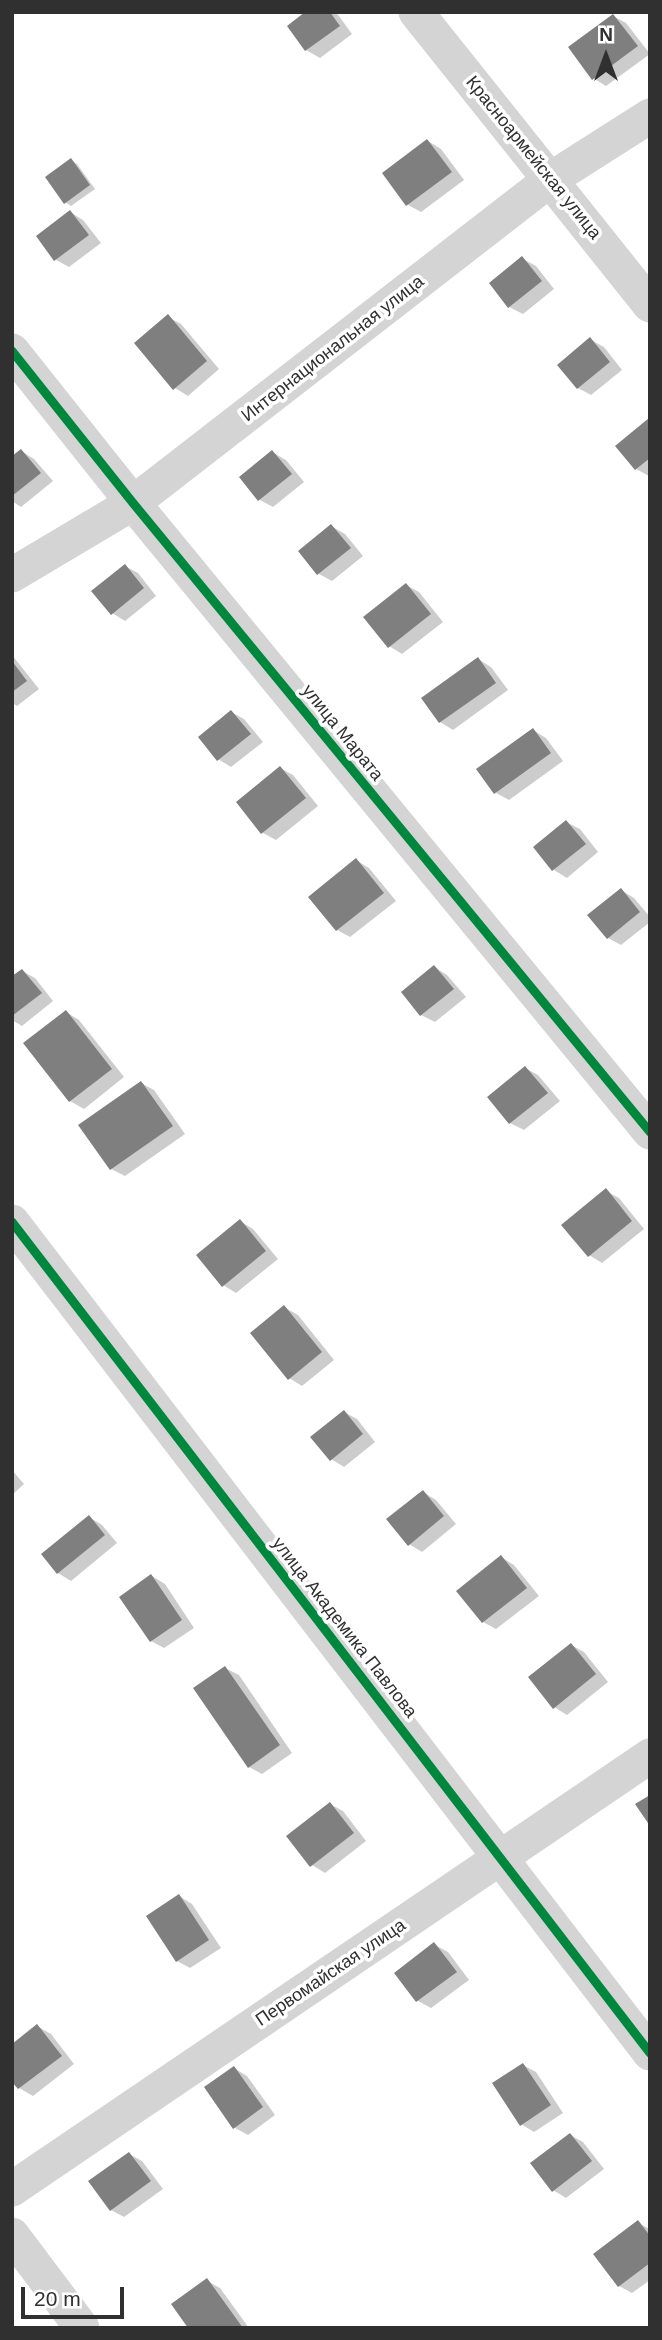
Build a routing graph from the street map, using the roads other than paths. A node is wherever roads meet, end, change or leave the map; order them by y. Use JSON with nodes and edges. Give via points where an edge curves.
{"nodes":[{"id":1,"x":416,"y":12,"type":"edge"},
{"id":2,"x":650,"y":116,"type":"edge"},
{"id":3,"x":551,"y":180,"type":"junction"},
{"id":4,"x":650,"y":305,"type":"edge"},
{"id":5,"x":12,"y":351,"type":"edge"},
{"id":6,"x":133,"y":503,"type":"junction"},
{"id":7,"x":12,"y":575,"type":"edge"},
{"id":8,"x":650,"y":1132,"type":"edge"},
{"id":9,"x":12,"y":1222,"type":"edge"},
{"id":10,"x":650,"y":1756,"type":"edge"},
{"id":11,"x":500,"y":1857,"type":"junction"},
{"id":12,"x":650,"y":2053,"type":"edge"},
{"id":13,"x":12,"y":2189,"type":"edge"},
{"id":14,"x":12,"y":2235,"type":"edge"},
{"id":15,"x":82,"y":2328,"type":"edge"}],
"edges":[{"from":1,"to":3,"type":"street","name":"Красноармейская улица"},
{"from":2,"to":3,"type":"street","name":"Интернациональная улица"},
{"from":3,"to":4,"type":"street","name":"Красноармейская улица"},
{"from":3,"to":6,"type":"street","name":"Интернациональная улица"},
{"from":5,"to":6,"type":"street","name":"улица Марата"},
{"from":6,"to":7,"type":"street","name":"Интернациональная улица"},
{"from":6,"to":8,"type":"street","name":"улица Марата"},
{"from":9,"to":11,"type":"street","name":"улица Академика Павлова"},
{"from":10,"to":11,"type":"street","name":"Первомайская улица"},
{"from":11,"to":12,"type":"street","name":"улица Академика Павлова"},
{"from":11,"to":13,"type":"street","name":"Первомайская улица"},
{"from":14,"to":15,"type":"street"}]}
